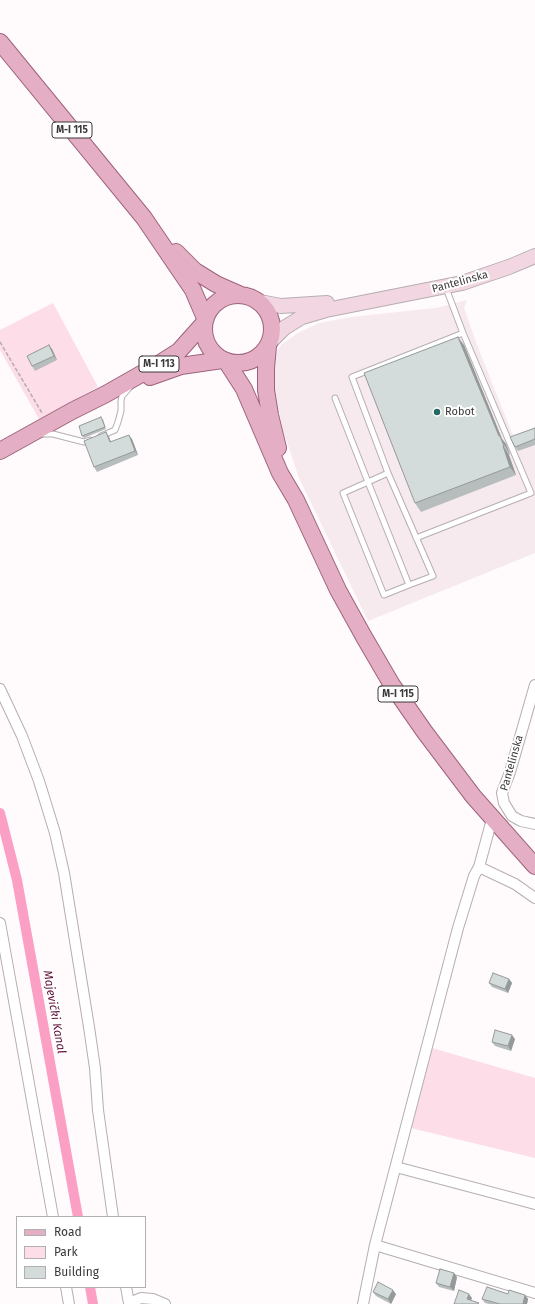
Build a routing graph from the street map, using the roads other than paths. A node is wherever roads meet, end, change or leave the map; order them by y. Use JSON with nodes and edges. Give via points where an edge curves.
{"nodes":[{"id":1,"x":0,"y":42,"type":"edge"},
{"id":2,"x":144,"y":218,"type":"junction"},
{"id":3,"x":535,"y":256,"type":"edge"},
{"id":4,"x":446,"y":287,"type":"junction"},
{"id":5,"x":241,"y":295,"type":"junction"},
{"id":6,"x":382,"y":299,"type":"junction"},
{"id":7,"x":260,"y":302,"type":"junction"},
{"id":8,"x":204,"y":320,"type":"junction"},
{"id":9,"x":463,"y":333,"type":"junction"},
{"id":10,"x":269,"y":344,"type":"junction"},
{"id":11,"x":224,"y":361,"type":"junction"},
{"id":12,"x":133,"y":383,"type":"junction"},
{"id":13,"x":106,"y":394,"type":"junction"},
{"id":14,"x":335,"y":398,"type":"dead end"},
{"id":15,"x":31,"y":434,"type":"junction"},
{"id":16,"x":0,"y":451,"type":"edge"},
{"id":17,"x":388,"y":473,"type":"junction"},
{"id":18,"x":368,"y":482,"type":"junction"},
{"id":19,"x":296,"y":500,"type":"junction"},
{"id":20,"x":416,"y":538,"type":"junction"},
{"id":21,"x":409,"y":585,"type":"junction"},
{"id":22,"x":535,"y":685,"type":"edge"},
{"id":23,"x":0,"y":689,"type":"edge"},
{"id":24,"x":492,"y":819,"type":"junction"},
{"id":25,"x":535,"y":824,"type":"edge"},
{"id":26,"x":535,"y":866,"type":"edge"},
{"id":27,"x":479,"y":868,"type":"junction"},
{"id":28,"x":535,"y":898,"type":"edge"},
{"id":29,"x":0,"y":923,"type":"edge"},
{"id":30,"x":396,"y":1167,"type":"junction"},
{"id":31,"x":535,"y":1204,"type":"edge"},
{"id":32,"x":53,"y":1216,"type":"edge"},
{"id":33,"x":113,"y":1216,"type":"edge"},
{"id":34,"x":375,"y":1245,"type":"junction"},
{"id":35,"x":66,"y":1288,"type":"edge"},
{"id":36,"x":126,"y":1288,"type":"edge"},
{"id":37,"x":535,"y":1293,"type":"edge"},
{"id":38,"x":129,"y":1303,"type":"edge"},
{"id":39,"x":69,"y":1304,"type":"edge"},
{"id":40,"x":165,"y":1304,"type":"edge"},
{"id":41,"x":363,"y":1304,"type":"edge"}],
"edges":[{"from":1,"to":2,"type":"main road","number":"M-I 115"},
{"from":2,"to":5,"type":"main road","number":"M-I 115","via":[[195,271]]},
{"from":2,"to":8,"type":"main road","number":"M-I 115","via":[[193,290]]},
{"from":3,"to":4,"type":"main road","name":"Pantelinska","via":[[480,278]]},
{"from":4,"to":6,"type":"main road","name":"Pantelinska"},
{"from":4,"to":9,"type":"lane"},
{"from":5,"to":7,"type":"main road","number":"M-I 115"},
{"from":5,"to":8,"type":"main road","via":[[219,300],[210,308]]},
{"from":6,"to":7,"type":"main road","via":[[281,306]]},
{"from":6,"to":10,"type":"main road","via":[[302,317],[284,328]]},
{"from":7,"to":10,"type":"main road","number":"M-I 115","via":[[271,320]]},
{"from":8,"to":11,"type":"main road","number":"M-I 115","via":[[207,344],[213,354]]},
{"from":8,"to":13,"type":"main road","number":"M-I 113","via":[[179,351]]},
{"from":9,"to":17,"type":"lane","via":[[352,377]]},
{"from":9,"to":20,"type":"lane","via":[[531,492]]},
{"from":10,"to":11,"type":"main road","via":[[262,354],[245,363]]},
{"from":10,"to":19,"type":"main road","number":"M-I 115","via":[[266,390],[270,415],[277,445]]},
{"from":11,"to":12,"type":"main road","number":"M-I 113","via":[[182,366]]},
{"from":11,"to":19,"type":"main road","number":"M-I 115","via":[[244,389],[280,473]]},
{"from":12,"to":13,"type":"main road","number":"M-I 113"},
{"from":12,"to":15,"type":"lane","via":[[120,401],[115,430],[84,442],[53,434]]},
{"from":13,"to":15,"type":"main road","number":"M-I 113"},
{"from":14,"to":18,"type":"lane"},
{"from":15,"to":16,"type":"main road","number":"M-I 113"},
{"from":17,"to":18,"type":"lane"},
{"from":17,"to":20,"type":"lane"},
{"from":18,"to":21,"type":"lane"},
{"from":18,"to":21,"type":"lane","via":[[343,493],[384,595]]},
{"from":19,"to":24,"type":"main road","number":"M-I 115","via":[[338,590],[392,685]]},
{"from":20,"to":21,"type":"lane","via":[[433,576]]},
{"from":22,"to":25,"type":"street","name":"Pantelinska","via":[[502,793],[504,803],[512,816]]},
{"from":23,"to":33,"type":"street","via":[[39,781],[64,873],[95,1068],[98,1110]]},
{"from":24,"to":26,"type":"main road","number":"M-I 115"},
{"from":24,"to":27,"type":"street"},
{"from":27,"to":28,"type":"street","via":[[515,884]]},
{"from":27,"to":30,"type":"street","via":[[474,876],[458,928]]},
{"from":29,"to":32,"type":"street"},
{"from":30,"to":31,"type":"street"},
{"from":30,"to":34,"type":"street"},
{"from":34,"to":37,"type":"street"},
{"from":34,"to":41,"type":"street"},
{"from":35,"to":39,"type":"street"},
{"from":36,"to":38,"type":"street"},
{"from":38,"to":40,"type":"street","via":[[141,1298]]}]}
